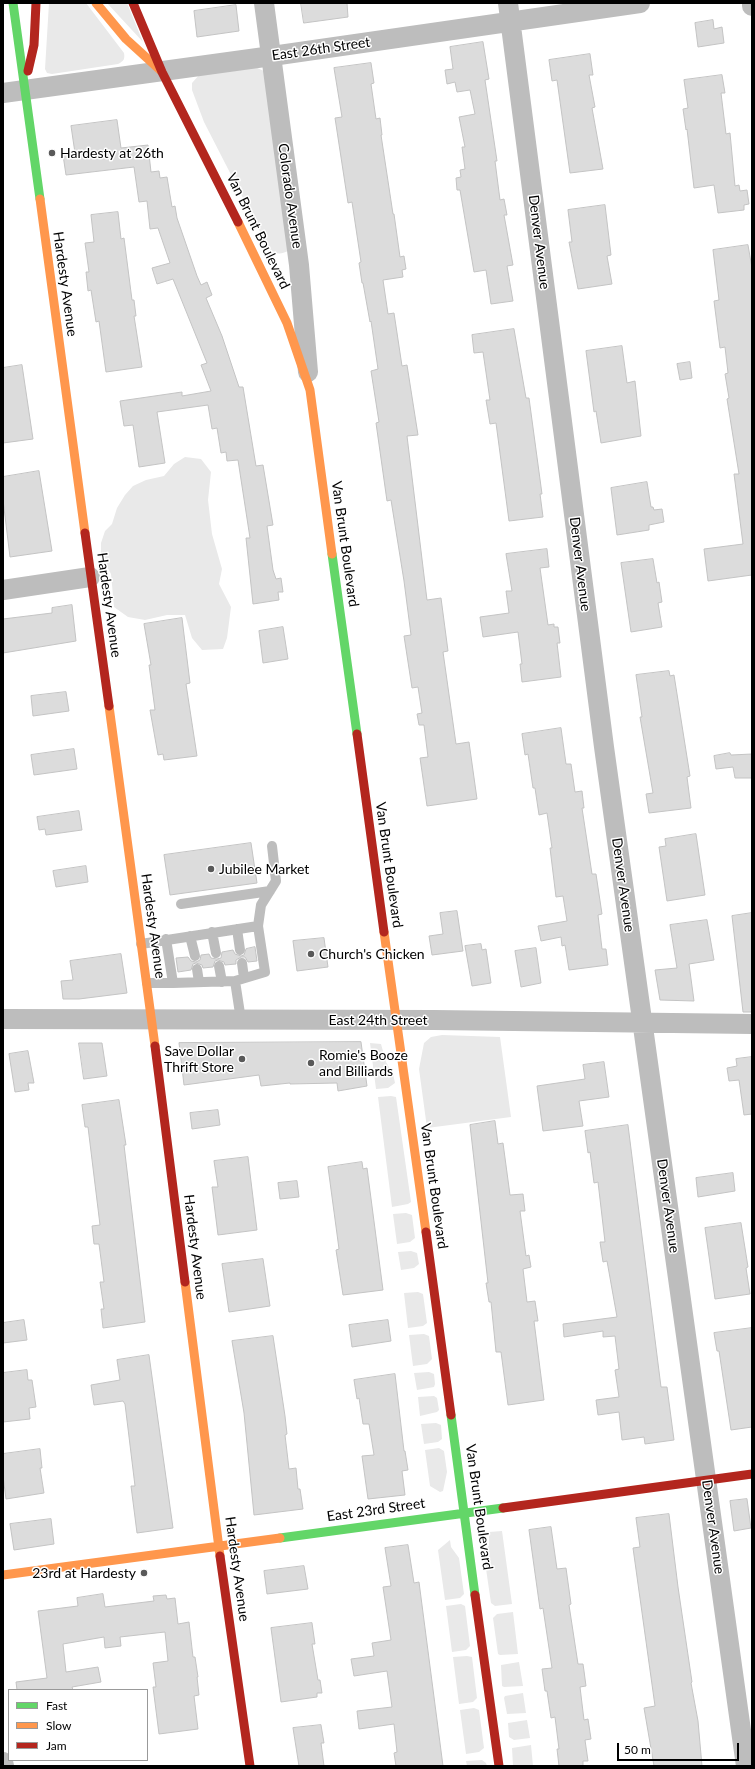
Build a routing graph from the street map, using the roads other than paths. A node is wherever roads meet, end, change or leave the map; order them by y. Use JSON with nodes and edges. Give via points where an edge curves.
{"nodes":[{"id":1,"x":13,"y":3,"type":"edge"},
{"id":2,"x":36,"y":3,"type":"edge"},
{"id":3,"x":96,"y":3,"type":"edge"},
{"id":4,"x":133,"y":3,"type":"edge"},
{"id":5,"x":264,"y":3,"type":"edge"},
{"id":6,"x":640,"y":3,"type":"edge"},
{"id":7,"x":509,"y":12,"type":"edge"},
{"id":8,"x":272,"y":56,"type":"junction"},
{"id":9,"x":162,"y":72,"type":"junction"},
{"id":10,"x":25,"y":90,"type":"junction"},
{"id":11,"x":3,"y":93,"type":"edge"},
{"id":12,"x":310,"y":390,"type":"junction"},
{"id":13,"x":90,"y":577,"type":"junction"},
{"id":14,"x":3,"y":590,"type":"edge"},
{"id":15,"x":272,"y":846,"type":"dead end"},
{"id":16,"x":270,"y":891,"type":"junction"},
{"id":17,"x":181,"y":904,"type":"dead end"},
{"id":18,"x":258,"y":926,"type":"junction"},
{"id":19,"x":237,"y":929,"type":"junction"},
{"id":20,"x":212,"y":932,"type":"junction"},
{"id":21,"x":190,"y":936,"type":"junction"},
{"id":22,"x":166,"y":939,"type":"junction"},
{"id":23,"x":141,"y":944,"type":"junction"},
{"id":24,"x":240,"y":950,"type":"dead end"},
{"id":25,"x":216,"y":953,"type":"dead end"},
{"id":26,"x":195,"y":956,"type":"dead end"},
{"id":27,"x":242,"y":963,"type":"dead end"},
{"id":28,"x":219,"y":966,"type":"dead end"},
{"id":29,"x":197,"y":969,"type":"dead end"},
{"id":30,"x":240,"y":980,"type":"junction"},
{"id":31,"x":199,"y":982,"type":"junction"},
{"id":32,"x":222,"y":982,"type":"junction"},
{"id":33,"x":147,"y":983,"type":"junction"},
{"id":34,"x":173,"y":983,"type":"junction"},
{"id":35,"x":3,"y":1019,"type":"edge"},
{"id":36,"x":152,"y":1020,"type":"junction"},
{"id":37,"x":241,"y":1020,"type":"junction"},
{"id":38,"x":396,"y":1020,"type":"junction"},
{"id":39,"x":642,"y":1022,"type":"junction"},
{"id":40,"x":752,"y":1024,"type":"edge"},
{"id":41,"x":752,"y":1474,"type":"edge"},
{"id":42,"x":706,"y":1479,"type":"junction"},
{"id":43,"x":466,"y":1512,"type":"junction"},
{"id":44,"x":219,"y":1546,"type":"junction"},
{"id":45,"x":3,"y":1575,"type":"edge"},
{"id":46,"x":3,"y":1762,"type":"edge"},
{"id":47,"x":4,"y":1766,"type":"edge"},
{"id":48,"x":250,"y":1766,"type":"edge"},
{"id":49,"x":499,"y":1766,"type":"edge"},
{"id":50,"x":746,"y":1766,"type":"edge"}],
"edges":[{"from":1,"to":10,"type":"main road"},
{"from":2,"to":10,"type":"main road","via":[[34,45]]},
{"from":3,"to":9,"type":"main road","via":[[135,49]]},
{"from":4,"to":9,"type":"main road","name":"Van Brunt Boulevard"},
{"from":5,"to":8,"type":"street","name":"Colorado Avenue"},
{"from":6,"to":7,"type":"street","name":"East 26th Street"},
{"from":7,"to":8,"type":"street","name":"East 26th Street"},
{"from":7,"to":39,"type":"street","name":"Denver Avenue"},
{"from":8,"to":9,"type":"street","name":"East 26th Street"},
{"from":8,"to":12,"type":"street","name":"Colorado Avenue","via":[[299,265]]},
{"from":9,"to":10,"type":"street","name":"East 26th Street"},
{"from":9,"to":12,"type":"main road","name":"Van Brunt Boulevard","via":[[287,323]]},
{"from":10,"to":11,"type":"street","name":"East 26th Street"},
{"from":10,"to":13,"type":"main road","name":"Hardesty Avenue"},
{"from":12,"to":38,"type":"main road","name":"Van Brunt Boulevard"},
{"from":13,"to":14,"type":"street"},
{"from":13,"to":23,"type":"main road","name":"Hardesty Avenue"},
{"from":15,"to":16,"type":"lane","via":[[276,880]]},
{"from":16,"to":17,"type":"lane"},
{"from":16,"to":18,"type":"lane","via":[[261,905]]},
{"from":18,"to":19,"type":"lane"},
{"from":18,"to":30,"type":"lane","via":[[265,972]]},
{"from":19,"to":20,"type":"lane"},
{"from":19,"to":24,"type":"lane"},
{"from":20,"to":21,"type":"lane"},
{"from":20,"to":25,"type":"lane"},
{"from":21,"to":22,"type":"lane"},
{"from":21,"to":26,"type":"lane"},
{"from":22,"to":23,"type":"lane"},
{"from":22,"to":34,"type":"lane"},
{"from":23,"to":33,"type":"main road","name":"Hardesty Avenue"},
{"from":27,"to":30,"type":"lane"},
{"from":28,"to":32,"type":"lane"},
{"from":29,"to":31,"type":"lane"},
{"from":30,"to":32,"type":"lane"},
{"from":30,"to":37,"type":"lane"},
{"from":31,"to":32,"type":"lane"},
{"from":31,"to":34,"type":"lane"},
{"from":33,"to":34,"type":"lane"},
{"from":33,"to":36,"type":"main road","name":"Hardesty Avenue"},
{"from":35,"to":36,"type":"street","name":"East 24th Street"},
{"from":36,"to":37,"type":"street","name":"East 24th Street"},
{"from":36,"to":44,"type":"main road","name":"Hardesty Avenue"},
{"from":37,"to":38,"type":"street","name":"East 24th Street"},
{"from":38,"to":39,"type":"street","name":"East 24th Street"},
{"from":38,"to":43,"type":"main road","name":"Van Brunt Boulevard"},
{"from":39,"to":40,"type":"street","name":"East 24th Street"},
{"from":39,"to":42,"type":"street","name":"Denver Avenue"},
{"from":41,"to":42,"type":"main road","name":"East 23rd Street"},
{"from":42,"to":43,"type":"main road","name":"East 23rd Street"},
{"from":42,"to":50,"type":"street","name":"Denver Avenue"},
{"from":43,"to":44,"type":"main road","name":"East 23rd Street"},
{"from":43,"to":49,"type":"main road","name":"Van Brunt Boulevard"},
{"from":44,"to":45,"type":"main road","name":"East 23rd Street"},
{"from":44,"to":48,"type":"main road","name":"Hardesty Avenue"},
{"from":46,"to":47,"type":"street"}]}
